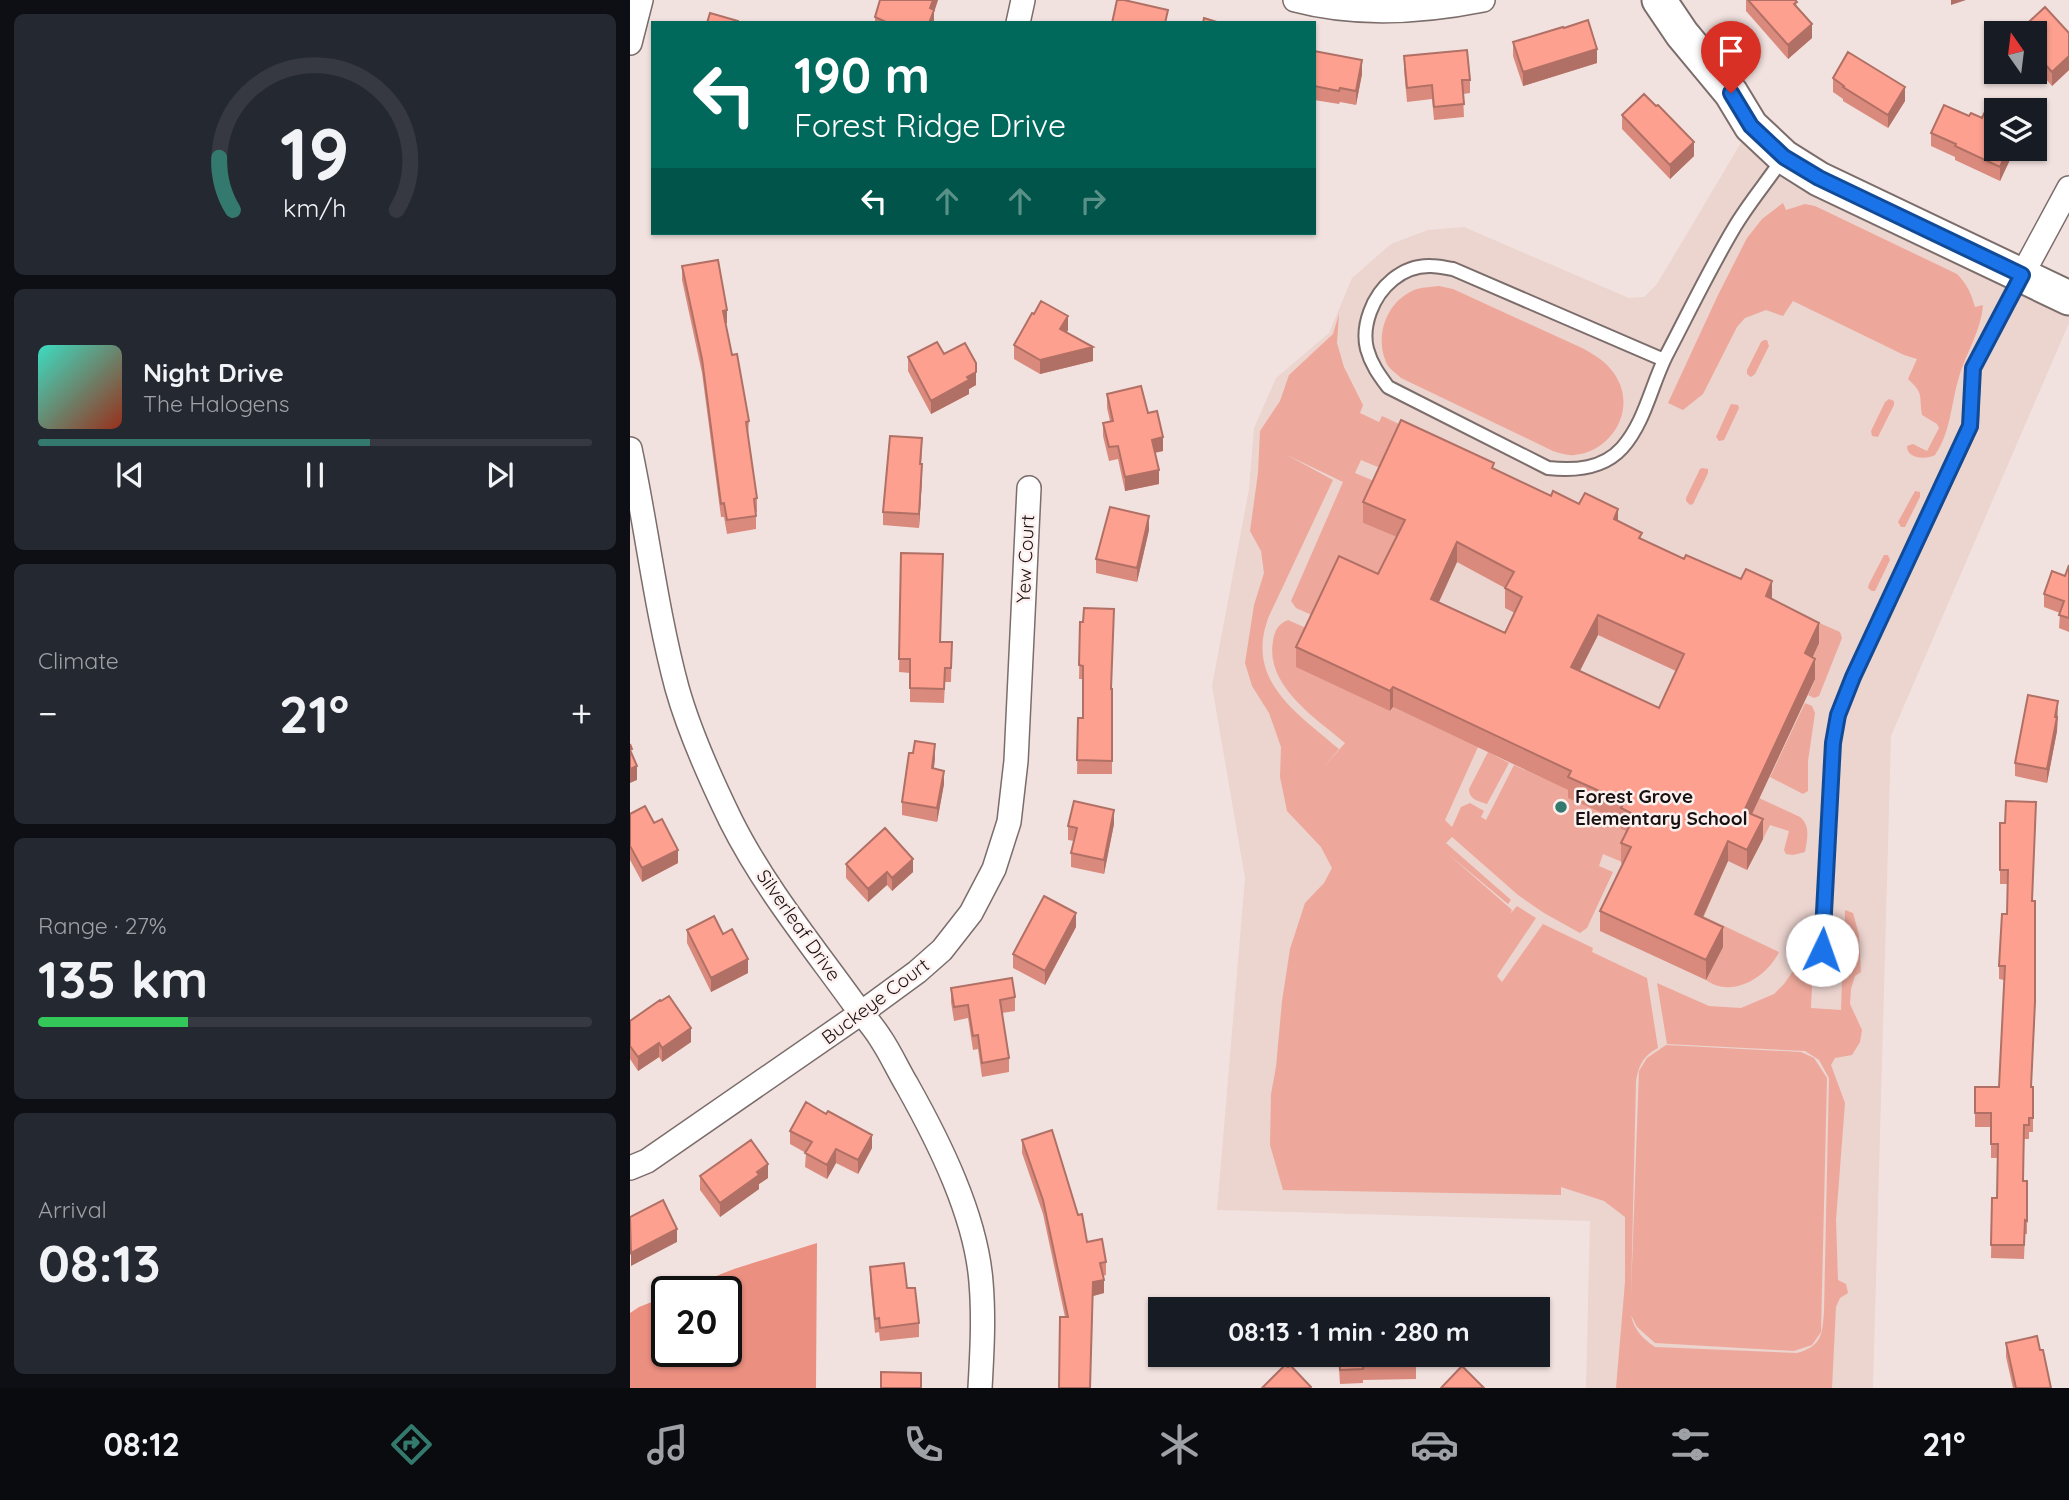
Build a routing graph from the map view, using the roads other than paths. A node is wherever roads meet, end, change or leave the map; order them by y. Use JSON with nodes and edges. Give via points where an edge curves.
{"nodes":[{"id":1,"x":641,"y":0,"type":"edge"},
{"id":2,"x":1023,"y":0,"type":"edge"},
{"id":3,"x":1295,"y":0,"type":"edge"},
{"id":4,"x":1483,"y":0,"type":"edge"},
{"id":5,"x":1659,"y":0,"type":"edge"},
{"id":6,"x":1018,"y":21,"type":"edge"},
{"id":7,"x":630,"y":43,"type":"edge"},
{"id":8,"x":1784,"y":157,"type":"junction"},
{"id":9,"x":2069,"y":188,"type":"edge"},
{"id":10,"x":2022,"y":275,"type":"junction"},
{"id":11,"x":2069,"y":298,"type":"edge"},
{"id":12,"x":1664,"y":360,"type":"junction"},
{"id":13,"x":630,"y":449,"type":"edge"},
{"id":14,"x":1029,"y":488,"type":"dead end"},
{"id":15,"x":1022,"y":630,"type":"joint"},
{"id":16,"x":1822,"y":950,"type":"dead end"},
{"id":17,"x":861,"y":1013,"type":"junction"},
{"id":18,"x":630,"y":1168,"type":"edge"},
{"id":19,"x":981,"y":1388,"type":"edge"}],
"edges":[{"from":1,"to":7,"type":"street"},
{"from":2,"to":6,"type":"street"},
{"from":3,"to":4,"type":"street","via":[[1351,9],[1408,9]]},
{"from":5,"to":8,"type":"street","via":[[1751,126]]},
{"from":8,"to":10,"type":"street"},
{"from":8,"to":12,"type":"lane","via":[[1734,228]]},
{"from":9,"to":10,"type":"street"},
{"from":10,"to":11,"type":"street"},
{"from":10,"to":16,"type":"lane","via":[[1973,368],[1970,426],[1838,715]]},
{"from":12,"to":12,"type":"lane","via":[[1452,269],[1429,266],[1389,281],[1376,297],[1366,322],[1366,347],[1388,387],[1548,468],[1568,471],[1599,464],[1622,448],[1635,430]]},
{"from":13,"to":17,"type":"street","name":"Silverleaf Drive","via":[[664,633],[693,737],[759,868]]},
{"from":14,"to":15,"type":"street","name":"Yew Court"},
{"from":15,"to":17,"type":"street","name":"Buckeye Court","via":[[1009,821],[994,869],[971,913],[942,950]]},
{"from":17,"to":18,"type":"street","name":"Buckeye Court","via":[[647,1161]]},
{"from":17,"to":19,"type":"street","name":"Silverleaf Drive","via":[[881,1038],[943,1153],[974,1240],[981,1280]]}]}
